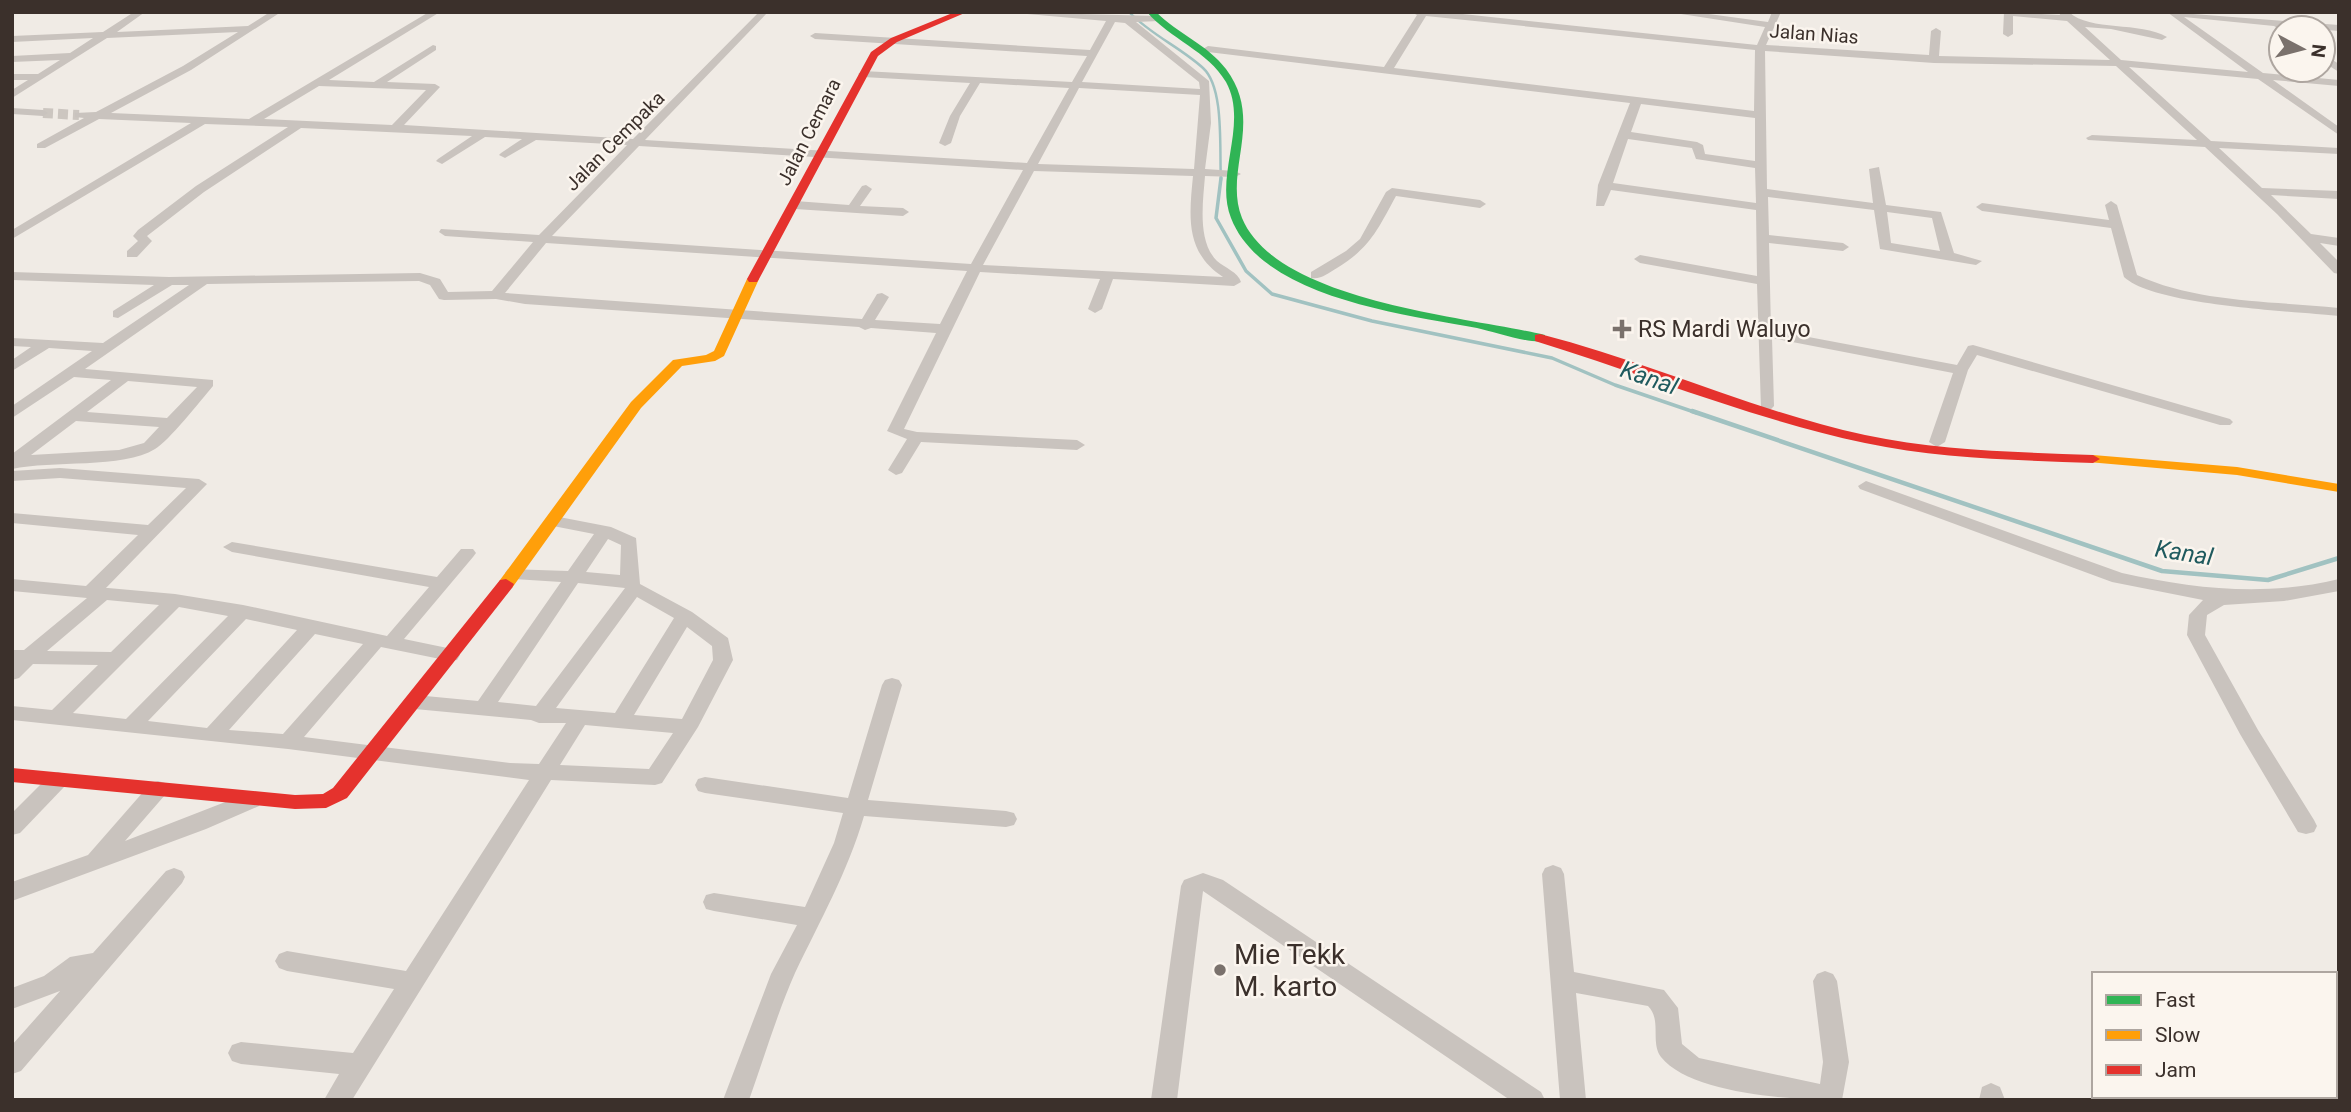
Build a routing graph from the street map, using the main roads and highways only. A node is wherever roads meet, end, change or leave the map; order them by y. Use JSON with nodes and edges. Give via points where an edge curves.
{"nodes":[{"id":1,"x":963,"y":12,"type":"edge"},
{"id":2,"x":1154,"y":16,"type":"edge"},
{"id":3,"x":1242,"y":156,"type":"junction"},
{"id":4,"x":1887,"y":439,"type":"junction"},
{"id":5,"x":2339,"y":480,"type":"edge"},
{"id":6,"x":2339,"y":488,"type":"edge"},
{"id":7,"x":12,"y":775,"type":"edge"}],
"edges":[{"from":1,"to":7,"type":"main road","name":"Jalan Cemara","via":[[894,40],[874,54],[765,254],[719,353],[678,363],[636,405],[554,521],[340,793],[326,801],[251,800]]},
{"from":2,"to":3,"type":"main road","via":[[1214,61],[1231,82]]},
{"from":2,"to":3,"type":"main road","via":[[1208,49],[1241,81],[1248,108]]},
{"from":3,"to":4,"type":"main road","via":[[1246,217],[1253,231],[1285,260],[1316,275],[1384,298],[1549,333],[1766,406]]},
{"from":3,"to":4,"type":"main road","via":[[1231,174],[1242,233],[1269,259],[1308,281],[1394,308],[1521,333],[1767,414]]},
{"from":4,"to":5,"type":"main road","via":[[2180,454],[2264,464]]},
{"from":4,"to":6,"type":"main road","via":[[1953,451],[2191,466]]}]}
